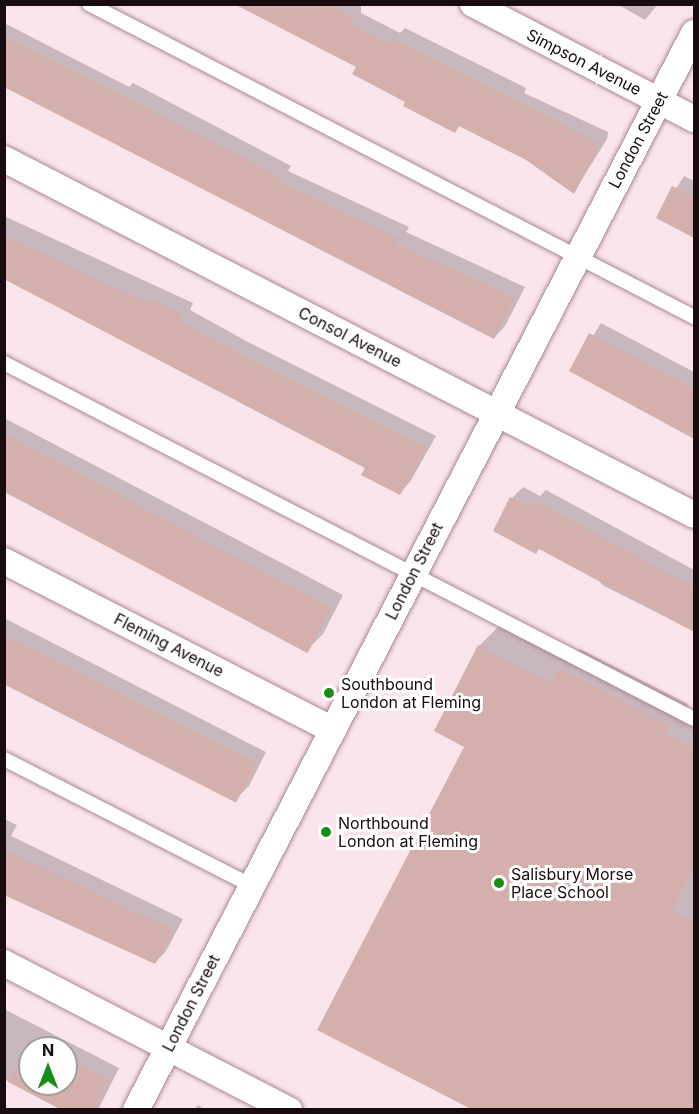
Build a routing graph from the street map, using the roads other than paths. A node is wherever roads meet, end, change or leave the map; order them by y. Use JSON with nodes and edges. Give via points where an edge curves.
{"nodes":[{"id":1,"x":89,"y":4,"type":"edge"},
{"id":2,"x":473,"y":4,"type":"edge"},
{"id":3,"x":694,"y":33,"type":"edge"},
{"id":4,"x":659,"y":101,"type":"junction"},
{"id":5,"x":694,"y":119,"type":"edge"},
{"id":6,"x":4,"y":159,"type":"edge"},
{"id":7,"x":577,"y":256,"type":"junction"},
{"id":8,"x":694,"y":317,"type":"edge"},
{"id":9,"x":4,"y":363,"type":"edge"},
{"id":10,"x":496,"y":412,"type":"junction"},
{"id":11,"x":694,"y":515,"type":"edge"},
{"id":12,"x":4,"y":561,"type":"edge"},
{"id":13,"x":413,"y":573,"type":"junction"},
{"id":14,"x":694,"y":719,"type":"edge"},
{"id":15,"x":333,"y":730,"type":"junction"},
{"id":16,"x":4,"y":759,"type":"edge"},
{"id":17,"x":252,"y":886,"type":"junction"},
{"id":18,"x":4,"y":963,"type":"edge"},
{"id":19,"x":168,"y":1048,"type":"junction"},
{"id":20,"x":136,"y":1110,"type":"edge"},
{"id":21,"x":288,"y":1110,"type":"edge"}],
"edges":[{"from":1,"to":7,"type":"lane"},
{"from":2,"to":4,"type":"street","name":"Simpson Avenue"},
{"from":3,"to":4,"type":"street","name":"London Street"},
{"from":4,"to":5,"type":"street","name":"Simpson Avenue"},
{"from":4,"to":7,"type":"street","name":"London Street"},
{"from":6,"to":10,"type":"street","name":"Consol Avenue"},
{"from":7,"to":8,"type":"lane"},
{"from":7,"to":10,"type":"street","name":"London Street"},
{"from":9,"to":13,"type":"lane"},
{"from":10,"to":11,"type":"street","name":"Consol Avenue"},
{"from":10,"to":13,"type":"street","name":"London Street"},
{"from":12,"to":15,"type":"street","name":"Fleming Avenue"},
{"from":13,"to":14,"type":"lane"},
{"from":13,"to":15,"type":"street","name":"London Street"},
{"from":15,"to":17,"type":"street","name":"London Street"},
{"from":16,"to":17,"type":"lane"},
{"from":17,"to":19,"type":"street","name":"London Street"},
{"from":18,"to":19,"type":"street"},
{"from":19,"to":20,"type":"street","name":"London Street"},
{"from":19,"to":21,"type":"street"}]}
